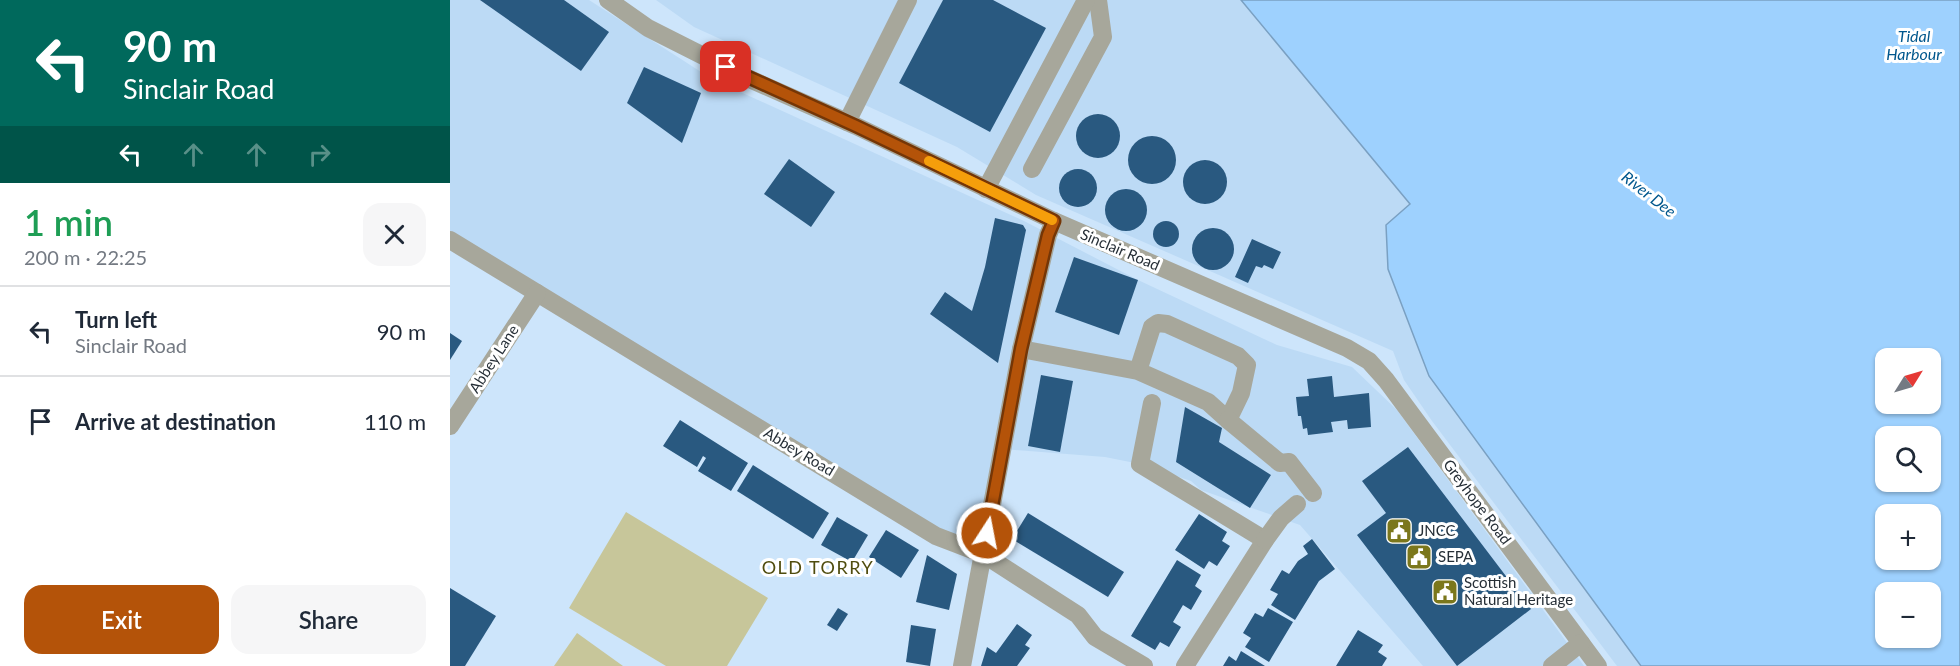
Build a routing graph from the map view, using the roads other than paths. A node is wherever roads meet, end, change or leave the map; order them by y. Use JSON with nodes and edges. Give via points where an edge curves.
{"nodes":[{"id":1,"x":608,"y":0,"type":"edge"},
{"id":2,"x":908,"y":0,"type":"edge"},
{"id":3,"x":1086,"y":0,"type":"edge"},
{"id":4,"x":1098,"y":0,"type":"edge"},
{"id":5,"x":847,"y":122,"type":"junction"},
{"id":6,"x":1032,"y":169,"type":"dead end"},
{"id":7,"x":986,"y":189,"type":"junction"},
{"id":8,"x":1054,"y":221,"type":"junction"},
{"id":9,"x":450,"y":240,"type":"edge"},
{"id":10,"x":537,"y":293,"type":"junction"},
{"id":11,"x":1347,"y":348,"type":"joint"},
{"id":12,"x":1021,"y":349,"type":"junction"},
{"id":13,"x":1138,"y":371,"type":"junction"},
{"id":14,"x":1152,"y":403,"type":"dead end"},
{"id":15,"x":1228,"y":420,"type":"junction"},
{"id":16,"x":450,"y":426,"type":"edge"},
{"id":17,"x":1312,"y":493,"type":"dead end"},
{"id":18,"x":1298,"y":504,"type":"dead end"},
{"id":19,"x":1264,"y":540,"type":"junction"},
{"id":20,"x":983,"y":554,"type":"junction"},
{"id":21,"x":1581,"y":643,"type":"junction"},
{"id":22,"x":962,"y":666,"type":"edge"},
{"id":23,"x":1144,"y":666,"type":"edge"},
{"id":24,"x":1185,"y":666,"type":"edge"},
{"id":25,"x":1552,"y":666,"type":"edge"},
{"id":26,"x":1598,"y":666,"type":"edge"}],
"edges":[{"from":1,"to":5,"type":"street","name":"Sinclair Road","via":[[648,28]]},
{"from":2,"to":5,"type":"street"},
{"from":3,"to":7,"type":"street"},
{"from":4,"to":6,"type":"street","via":[[1103,37]]},
{"from":5,"to":7,"type":"street","name":"Sinclair Road"},
{"from":7,"to":8,"type":"street","name":"Sinclair Road"},
{"from":8,"to":11,"type":"street","name":"Sinclair Road"},
{"from":8,"to":12,"type":"street"},
{"from":9,"to":10,"type":"street","name":"Abbey Road"},
{"from":10,"to":16,"type":"street","name":"Abbey Lane"},
{"from":10,"to":20,"type":"street","name":"Abbey Road","via":[[936,536]]},
{"from":11,"to":21,"type":"street","name":"Greyhope Road","via":[[1369,361],[1386,380]]},
{"from":12,"to":13,"type":"street"},
{"from":12,"to":20,"type":"street"},
{"from":13,"to":15,"type":"street","via":[[1208,402]]},
{"from":13,"to":15,"type":"street","via":[[1152,327],[1158,323],[1238,356],[1247,365],[1241,393]]},
{"from":14,"to":19,"type":"street","via":[[1140,464]]},
{"from":15,"to":17,"type":"street","via":[[1280,463],[1289,462]]},
{"from":18,"to":19,"type":"street"},
{"from":19,"to":24,"type":"street"},
{"from":20,"to":22,"type":"street"},
{"from":20,"to":23,"type":"street","name":"Abbey Road","via":[[1078,615],[1095,637]]},
{"from":21,"to":25,"type":"street"},
{"from":21,"to":26,"type":"street","name":"Greyhope Road"}]}
